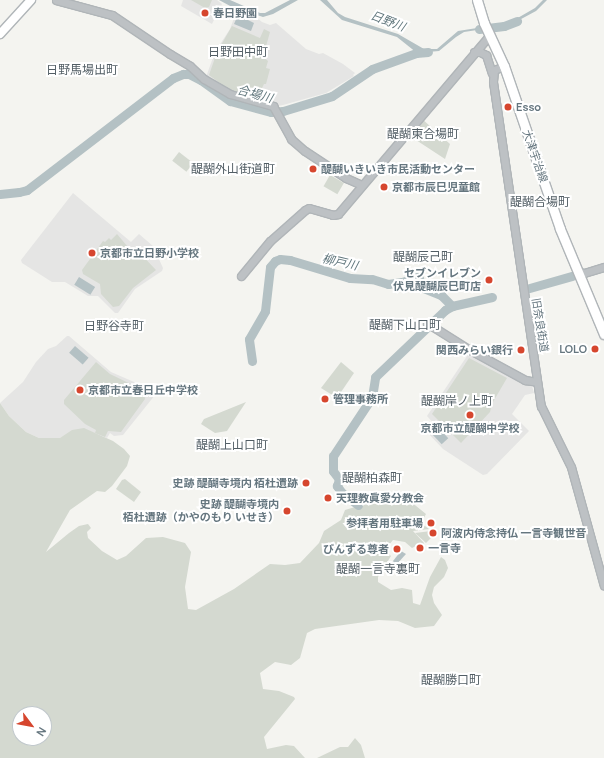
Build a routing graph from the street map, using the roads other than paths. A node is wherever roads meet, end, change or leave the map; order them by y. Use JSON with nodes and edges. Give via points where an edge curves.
{"nodes":[{"id":1,"x":32,"y":0,"type":"edge"},
{"id":2,"x":56,"y":0,"type":"edge"},
{"id":3,"x":477,"y":0,"type":"edge"},
{"id":4,"x":488,"y":30,"type":"junction"},
{"id":5,"x":0,"y":34,"type":"edge"},
{"id":6,"x":474,"y":52,"type":"junction"},
{"id":7,"x":504,"y":66,"type":"junction"},
{"id":8,"x":492,"y":73,"type":"junction"},
{"id":9,"x":362,"y":185,"type":"junction"},
{"id":10,"x":604,"y":267,"type":"edge"},
{"id":11,"x":578,"y":272,"type":"junction"},
{"id":12,"x":241,"y":276,"type":"dead end"},
{"id":13,"x":430,"y":324,"type":"dead end"},
{"id":14,"x":604,"y":334,"type":"edge"},
{"id":15,"x":537,"y":382,"type":"junction"},
{"id":16,"x":604,"y":586,"type":"edge"}],
"edges":[{"from":1,"to":5,"type":"main road"},
{"from":2,"to":9,"type":"street","via":[[112,15],[230,94],[273,106],[291,139],[346,178]]},
{"from":3,"to":4,"type":"main road","name":"大津宇治線"},
{"from":4,"to":6,"type":"street"},
{"from":4,"to":7,"type":"main road","name":"大津宇治線"},
{"from":6,"to":8,"type":"street","name":"旧奈良街道","via":[[486,55]]},
{"from":6,"to":9,"type":"street"},
{"from":7,"to":8,"type":"street","via":[[496,68]]},
{"from":7,"to":11,"type":"main road","name":"大津宇治線","via":[[550,201]]},
{"from":8,"to":15,"type":"street","name":"旧奈良街道"},
{"from":9,"to":12,"type":"street","via":[[338,214],[309,208],[305,210],[270,241]]},
{"from":10,"to":11,"type":"street","via":[[584,273]]},
{"from":11,"to":14,"type":"main road","name":"大津宇治線"},
{"from":13,"to":15,"type":"street","via":[[470,350],[525,380]]},
{"from":15,"to":16,"type":"street","name":"旧奈良街道","via":[[541,406],[571,467]]}]}
